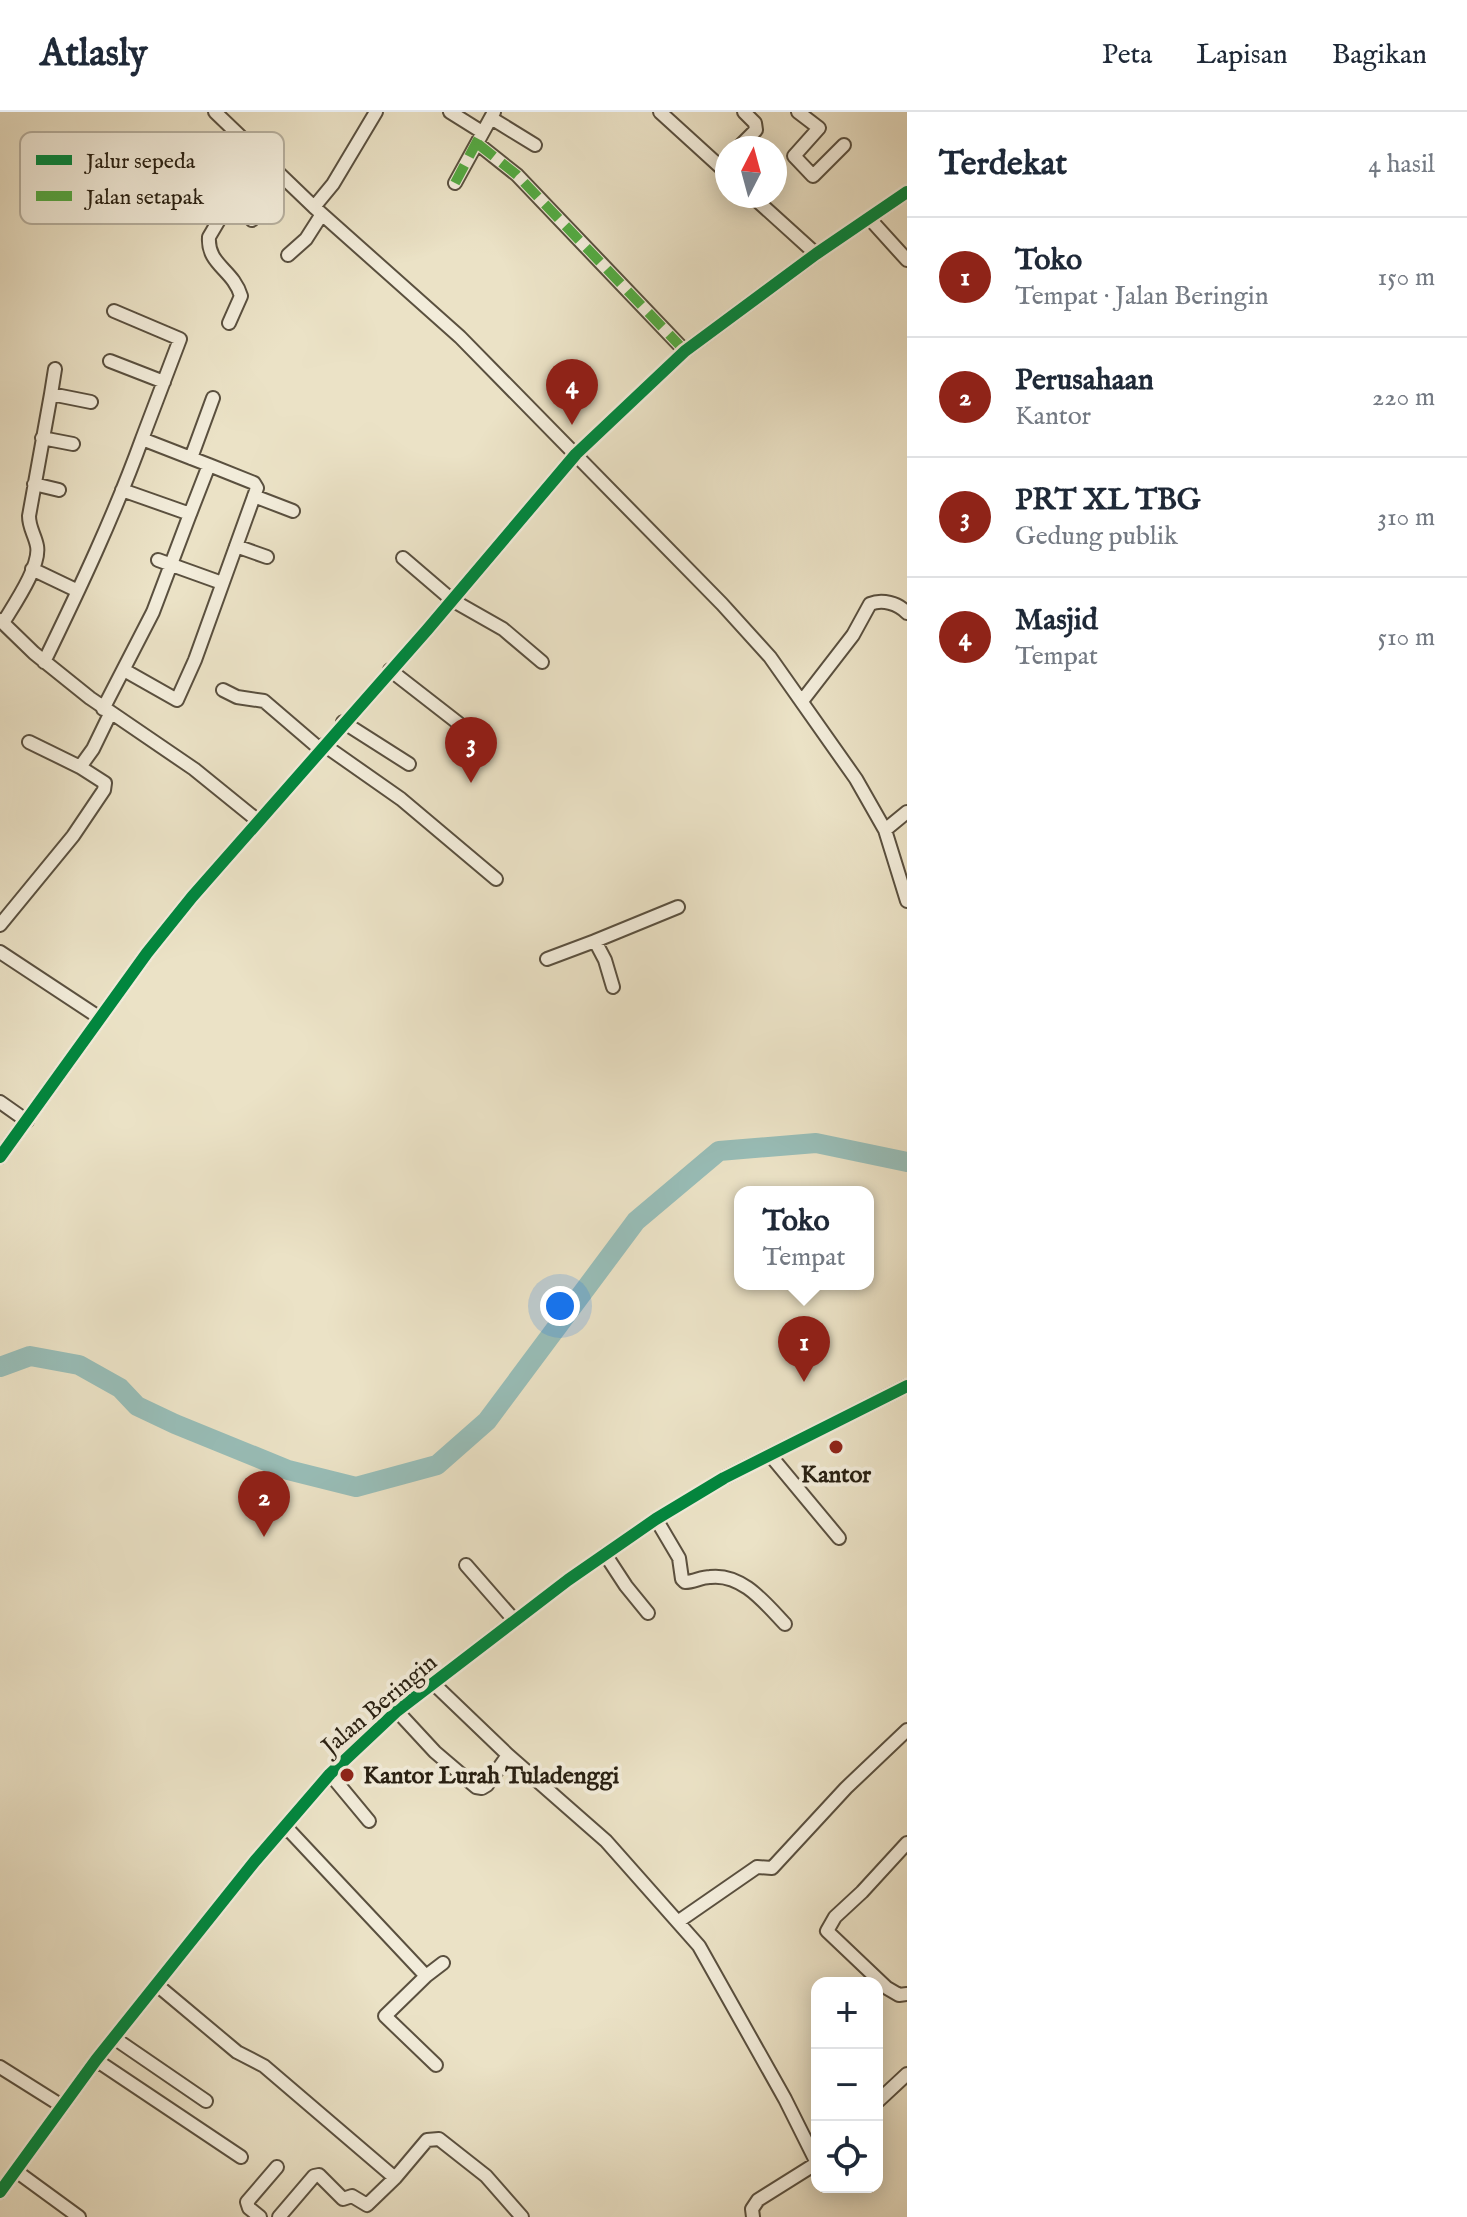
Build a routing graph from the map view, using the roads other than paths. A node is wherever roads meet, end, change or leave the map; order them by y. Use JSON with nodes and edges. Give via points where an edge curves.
{"nodes":[{"id":1,"x":215,"y":112,"type":"edge"},
{"id":2,"x":376,"y":112,"type":"edge"},
{"id":3,"x":450,"y":112,"type":"edge"},
{"id":4,"x":660,"y":112,"type":"edge"},
{"id":5,"x":744,"y":112,"type":"edge"},
{"id":6,"x":798,"y":112,"type":"edge"},
{"id":7,"x":493,"y":115,"type":"edge"},
{"id":8,"x":235,"y":132,"type":"edge"},
{"id":9,"x":750,"y":136,"type":"edge"},
{"id":10,"x":480,"y":138,"type":"junction"},
{"id":11,"x":535,"y":145,"type":"dead end"},
{"id":12,"x":844,"y":145,"type":"dead end"},
{"id":13,"x":715,"y":158,"type":"edge"},
{"id":14,"x":284,"y":179,"type":"edge"},
{"id":15,"x":455,"y":183,"type":"dead end"},
{"id":16,"x":907,"y":192,"type":"edge"},
{"id":17,"x":765,"y":208,"type":"edge"},
{"id":18,"x":318,"y":210,"type":"junction"},
{"id":19,"x":869,"y":218,"type":"junction"},
{"id":20,"x":217,"y":224,"type":"edge"},
{"id":21,"x":816,"y":254,"type":"junction"},
{"id":22,"x":288,"y":255,"type":"dead end"},
{"id":23,"x":907,"y":260,"type":"edge"},
{"id":24,"x":114,"y":311,"type":"dead end"},
{"id":25,"x":229,"y":323,"type":"dead end"},
{"id":26,"x":685,"y":351,"type":"junction"},
{"id":27,"x":110,"y":361,"type":"dead end"},
{"id":28,"x":55,"y":369,"type":"dead end"},
{"id":29,"x":164,"y":382,"type":"junction"},
{"id":30,"x":51,"y":394,"type":"junction"},
{"id":31,"x":213,"y":398,"type":"dead end"},
{"id":32,"x":91,"y":402,"type":"dead end"},
{"id":33,"x":42,"y":438,"type":"junction"},
{"id":34,"x":142,"y":439,"type":"junction"},
{"id":35,"x":73,"y":444,"type":"dead end"},
{"id":36,"x":576,"y":454,"type":"junction"},
{"id":37,"x":191,"y":458,"type":"junction"},
{"id":38,"x":209,"y":465,"type":"junction"},
{"id":39,"x":34,"y":484,"type":"junction"},
{"id":40,"x":59,"y":490,"type":"dead end"},
{"id":41,"x":122,"y":490,"type":"junction"},
{"id":42,"x":254,"y":496,"type":"junction"},
{"id":43,"x":293,"y":511,"type":"dead end"},
{"id":44,"x":190,"y":514,"type":"junction"},
{"id":45,"x":236,"y":546,"type":"junction"},
{"id":46,"x":267,"y":557,"type":"dead end"},
{"id":47,"x":403,"y":558,"type":"dead end"},
{"id":48,"x":158,"y":560,"type":"dead end"},
{"id":49,"x":172,"y":565,"type":"junction"},
{"id":50,"x":32,"y":569,"type":"junction"},
{"id":51,"x":222,"y":583,"type":"junction"},
{"id":52,"x":78,"y":591,"type":"junction"},
{"id":53,"x":452,"y":600,"type":"junction"},
{"id":54,"x":907,"y":613,"type":"edge"},
{"id":55,"x":2,"y":622,"type":"edge"},
{"id":56,"x":44,"y":662,"type":"junction"},
{"id":57,"x":542,"y":662,"type":"dead end"},
{"id":58,"x":124,"y":670,"type":"junction"},
{"id":59,"x":390,"y":670,"type":"junction"},
{"id":60,"x":223,"y":690,"type":"dead end"},
{"id":61,"x":802,"y":701,"type":"junction"},
{"id":62,"x":109,"y":704,"type":"junction"},
{"id":63,"x":343,"y":722,"type":"junction"},
{"id":64,"x":462,"y":726,"type":"dead end"},
{"id":65,"x":29,"y":742,"type":"dead end"},
{"id":66,"x":322,"y":747,"type":"junction"},
{"id":67,"x":409,"y":764,"type":"dead end"},
{"id":68,"x":80,"y":767,"type":"junction"},
{"id":69,"x":907,"y":812,"type":"edge"},
{"id":70,"x":257,"y":820,"type":"junction"},
{"id":71,"x":885,"y":830,"type":"junction"},
{"id":72,"x":496,"y":879,"type":"dead end"},
{"id":73,"x":907,"y":901,"type":"edge"},
{"id":74,"x":678,"y":907,"type":"dead end"},
{"id":75,"x":0,"y":925,"type":"edge"},
{"id":76,"x":595,"y":941,"type":"junction"},
{"id":77,"x":0,"y":952,"type":"edge"},
{"id":78,"x":547,"y":959,"type":"dead end"},
{"id":79,"x":613,"y":987,"type":"dead end"},
{"id":80,"x":100,"y":1018,"type":"junction"},
{"id":81,"x":0,"y":1102,"type":"edge"},
{"id":82,"x":27,"y":1121,"type":"junction"},
{"id":83,"x":0,"y":1157,"type":"edge"},
{"id":84,"x":907,"y":1386,"type":"edge"},
{"id":85,"x":770,"y":1455,"type":"junction"},
{"id":86,"x":656,"y":1519,"type":"junction"},
{"id":87,"x":839,"y":1538,"type":"dead end"},
{"id":88,"x":605,"y":1554,"type":"junction"},
{"id":89,"x":466,"y":1565,"type":"dead end"},
{"id":90,"x":648,"y":1613,"type":"dead end"},
{"id":91,"x":515,"y":1621,"type":"junction"},
{"id":92,"x":785,"y":1624,"type":"dead end"},
{"id":93,"x":434,"y":1684,"type":"junction"},
{"id":94,"x":397,"y":1711,"type":"junction"},
{"id":95,"x":907,"y":1730,"type":"edge"},
{"id":96,"x":508,"y":1755,"type":"junction"},
{"id":97,"x":330,"y":1774,"type":"junction"},
{"id":98,"x":369,"y":1821,"type":"dead end"},
{"id":99,"x":286,"y":1827,"type":"junction"},
{"id":100,"x":907,"y":1843,"type":"edge"},
{"id":101,"x":679,"y":1921,"type":"junction"},
{"id":102,"x":443,"y":1963,"type":"dead end"},
{"id":103,"x":426,"y":1976,"type":"junction"},
{"id":104,"x":157,"y":1985,"type":"junction"},
{"id":105,"x":907,"y":1994,"type":"edge"},
{"id":106,"x":114,"y":2038,"type":"junction"},
{"id":107,"x":96,"y":2060,"type":"junction"},
{"id":108,"x":436,"y":2065,"type":"dead end"},
{"id":109,"x":0,"y":2067,"type":"edge"},
{"id":110,"x":907,"y":2074,"type":"edge"},
{"id":111,"x":883,"y":2096,"type":"edge"},
{"id":112,"x":206,"y":2101,"type":"dead end"},
{"id":113,"x":62,"y":2106,"type":"junction"},
{"id":114,"x":811,"y":2151,"type":"edge"},
{"id":115,"x":241,"y":2157,"type":"dead end"},
{"id":116,"x":277,"y":2167,"type":"dead end"},
{"id":117,"x":811,"y":2167,"type":"edge"},
{"id":118,"x":16,"y":2171,"type":"junction"},
{"id":119,"x":395,"y":2178,"type":"junction"},
{"id":120,"x":0,"y":2192,"type":"edge"},
{"id":121,"x":79,"y":2217,"type":"edge"},
{"id":122,"x":260,"y":2217,"type":"edge"},
{"id":123,"x":279,"y":2217,"type":"edge"},
{"id":124,"x":522,"y":2217,"type":"edge"},
{"id":125,"x":753,"y":2217,"type":"edge"}],
"edges":[{"from":1,"to":8,"type":"street"},
{"from":2,"to":18,"type":"street"},
{"from":3,"to":10,"type":"street"},
{"from":4,"to":13,"type":"street"},
{"from":5,"to":9,"type":"street","via":[[755,123]]},
{"from":6,"to":12,"type":"street","via":[[819,128],[794,156],[813,176]]},
{"from":7,"to":10,"type":"street"},
{"from":7,"to":11,"type":"street"},
{"from":10,"to":15,"type":"street"},
{"from":10,"to":26,"type":"street"},
{"from":14,"to":18,"type":"street"},
{"from":16,"to":19,"type":"street"},
{"from":17,"to":21,"type":"street"},
{"from":18,"to":22,"type":"street","via":[[306,239]]},
{"from":18,"to":36,"type":"street","via":[[460,337]]},
{"from":19,"to":21,"type":"street"},
{"from":19,"to":23,"type":"street"},
{"from":20,"to":25,"type":"street","via":[[208,250],[236,280],[241,296]]},
{"from":21,"to":26,"type":"street"},
{"from":24,"to":29,"type":"street","via":[[180,339]]},
{"from":26,"to":36,"type":"street"},
{"from":27,"to":29,"type":"street"},
{"from":28,"to":30,"type":"street"},
{"from":29,"to":34,"type":"street"},
{"from":30,"to":32,"type":"street"},
{"from":30,"to":33,"type":"street"},
{"from":31,"to":37,"type":"street"},
{"from":33,"to":35,"type":"street"},
{"from":33,"to":39,"type":"street"},
{"from":34,"to":37,"type":"street"},
{"from":34,"to":41,"type":"street"},
{"from":36,"to":53,"type":"street"},
{"from":36,"to":61,"type":"street","via":[[722,604]]},
{"from":37,"to":38,"type":"street"},
{"from":38,"to":42,"type":"street","via":[[254,483]]},
{"from":38,"to":44,"type":"street"},
{"from":39,"to":40,"type":"street"},
{"from":39,"to":50,"type":"street","via":[[29,526],[38,550]]},
{"from":41,"to":44,"type":"street"},
{"from":41,"to":52,"type":"street"},
{"from":42,"to":43,"type":"street"},
{"from":42,"to":45,"type":"street"},
{"from":44,"to":49,"type":"street"},
{"from":45,"to":46,"type":"street"},
{"from":45,"to":51,"type":"street"},
{"from":47,"to":53,"type":"street"},
{"from":48,"to":49,"type":"street"},
{"from":49,"to":51,"type":"street"},
{"from":49,"to":58,"type":"street"},
{"from":50,"to":52,"type":"street"},
{"from":50,"to":55,"type":"street"},
{"from":51,"to":58,"type":"street","via":[[177,700]]},
{"from":52,"to":56,"type":"street"},
{"from":53,"to":57,"type":"street","via":[[503,629]]},
{"from":53,"to":59,"type":"street"},
{"from":54,"to":61,"type":"street","via":[[889,603],[870,604]]},
{"from":55,"to":56,"type":"street"},
{"from":56,"to":62,"type":"street"},
{"from":58,"to":62,"type":"street"},
{"from":59,"to":63,"type":"street"},
{"from":59,"to":64,"type":"street"},
{"from":60,"to":66,"type":"street","via":[[264,701]]},
{"from":61,"to":71,"type":"street"},
{"from":62,"to":68,"type":"street","via":[[93,749]]},
{"from":62,"to":70,"type":"street"},
{"from":63,"to":66,"type":"street"},
{"from":63,"to":67,"type":"street"},
{"from":65,"to":68,"type":"street"},
{"from":66,"to":70,"type":"street"},
{"from":66,"to":72,"type":"street","via":[[401,799]]},
{"from":68,"to":75,"type":"street","via":[[105,783],[104,790]]},
{"from":69,"to":71,"type":"street"},
{"from":70,"to":80,"type":"street"},
{"from":71,"to":73,"type":"street"},
{"from":74,"to":76,"type":"street"},
{"from":76,"to":78,"type":"street"},
{"from":76,"to":79,"type":"street"},
{"from":77,"to":80,"type":"street"},
{"from":80,"to":82,"type":"street"},
{"from":81,"to":82,"type":"street"},
{"from":82,"to":83,"type":"street"},
{"from":84,"to":85,"type":"street","name":"Jalan Beringin"},
{"from":85,"to":86,"type":"street","name":"Jalan Beringin"},
{"from":85,"to":87,"type":"street"},
{"from":86,"to":88,"type":"street","name":"Jalan Beringin"},
{"from":86,"to":92,"type":"street","via":[[679,1558],[685,1582],[711,1576],[732,1579]]},
{"from":88,"to":90,"type":"street"},
{"from":88,"to":91,"type":"street","name":"Jalan Beringin"},
{"from":89,"to":91,"type":"street"},
{"from":91,"to":93,"type":"street","name":"Jalan Beringin"},
{"from":93,"to":94,"type":"street","name":"Jalan Beringin"},
{"from":93,"to":96,"type":"street"},
{"from":94,"to":96,"type":"street","via":[[476,1787],[487,1785]]},
{"from":94,"to":97,"type":"street","name":"Jalan Beringin"},
{"from":95,"to":101,"type":"street","via":[[772,1868],[757,1867]]},
{"from":96,"to":101,"type":"street","via":[[606,1841]]},
{"from":97,"to":98,"type":"street"},
{"from":97,"to":99,"type":"street","name":"Jalan Beringin"},
{"from":99,"to":103,"type":"street"},
{"from":99,"to":104,"type":"street","name":"Jalan Beringin"},
{"from":100,"to":105,"type":"street","via":[[827,1931],[887,1988]]},
{"from":101,"to":114,"type":"street","via":[[699,1946]]},
{"from":102,"to":103,"type":"street"},
{"from":103,"to":108,"type":"street","via":[[385,2016]]},
{"from":104,"to":106,"type":"street","name":"Jalan Beringin"},
{"from":104,"to":119,"type":"street","via":[[237,2052],[264,2066]]},
{"from":106,"to":107,"type":"street","name":"Jalan Beringin"},
{"from":106,"to":112,"type":"street"},
{"from":107,"to":113,"type":"street","name":"Jalan Beringin"},
{"from":107,"to":115,"type":"street"},
{"from":109,"to":113,"type":"street"},
{"from":110,"to":111,"type":"street"},
{"from":113,"to":118,"type":"street","name":"Jalan Beringin"},
{"from":116,"to":122,"type":"street","via":[[247,2202]]},
{"from":117,"to":125,"type":"street","via":[[758,2200]]},
{"from":118,"to":120,"type":"street","name":"Jalan Beringin"},
{"from":118,"to":121,"type":"street"},
{"from":119,"to":123,"type":"street","via":[[367,2205],[352,2196],[343,2199],[314,2176]]},
{"from":119,"to":124,"type":"street","via":[[427,2140],[439,2139],[486,2176]]}]}
